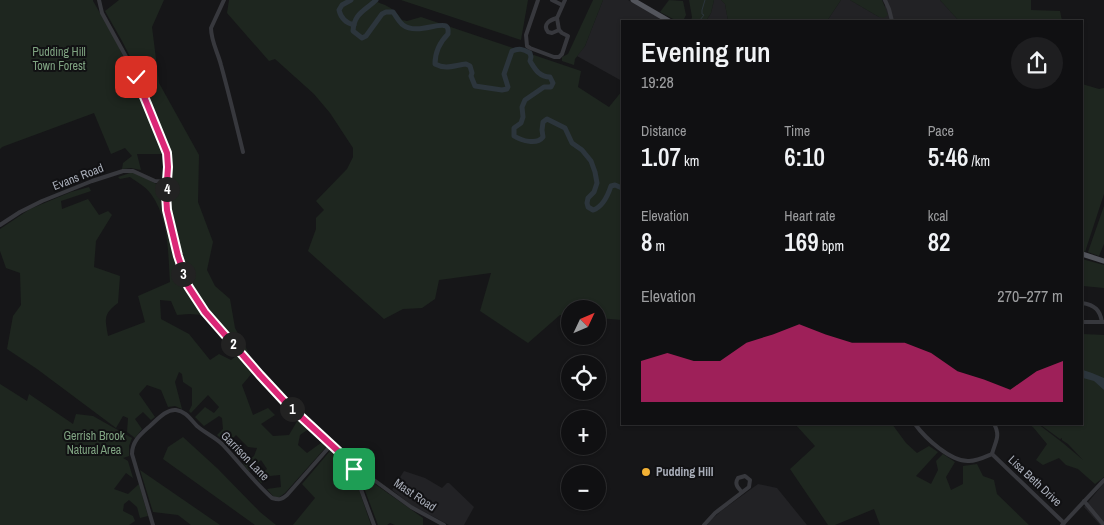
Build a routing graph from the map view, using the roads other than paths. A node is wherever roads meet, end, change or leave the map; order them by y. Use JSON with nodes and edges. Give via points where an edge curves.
{"nodes":[{"id":1,"x":98,"y":0,"type":"edge"},
{"id":2,"x":224,"y":0,"type":"edge"},
{"id":3,"x":538,"y":0,"type":"edge"},
{"id":4,"x":552,"y":0,"type":"edge"},
{"id":5,"x":565,"y":0,"type":"edge"},
{"id":6,"x":632,"y":0,"type":"edge"},
{"id":7,"x":885,"y":0,"type":"edge"},
{"id":8,"x":562,"y":5,"type":"junction"},
{"id":9,"x":557,"y":18,"type":"junction"},
{"id":10,"x":667,"y":20,"type":"edge"},
{"id":11,"x":892,"y":20,"type":"edge"},
{"id":12,"x":559,"y":30,"type":"junction"},
{"id":13,"x":243,"y":152,"type":"dead end"},
{"id":14,"x":167,"y":182,"type":"junction"},
{"id":15,"x":0,"y":225,"type":"edge"},
{"id":16,"x":1083,"y":254,"type":"edge"},
{"id":17,"x":1104,"y":261,"type":"edge"},
{"id":18,"x":1083,"y":303,"type":"edge"},
{"id":19,"x":1083,"y":322,"type":"edge"},
{"id":20,"x":1103,"y":322,"type":"edge"},
{"id":21,"x":916,"y":425,"type":"edge"},
{"id":22,"x":994,"y":425,"type":"edge"},
{"id":23,"x":331,"y":445,"type":"junction"},
{"id":24,"x":992,"y":454,"type":"junction"},
{"id":25,"x":351,"y":463,"type":"junction"},
{"id":26,"x":1104,"y":480,"type":"edge"},
{"id":27,"x":742,"y":492,"type":"junction"},
{"id":28,"x":1084,"y":501,"type":"junction"},
{"id":29,"x":1063,"y":524,"type":"edge"},
{"id":30,"x":153,"y":525,"type":"edge"},
{"id":31,"x":374,"y":525,"type":"edge"},
{"id":32,"x":444,"y":525,"type":"edge"},
{"id":33,"x":704,"y":525,"type":"edge"},
{"id":34,"x":1104,"y":525,"type":"edge"}],
"edges":[{"from":1,"to":14,"type":"street","name":"Mast Road","via":[[130,64],[165,147]]},
{"from":2,"to":13,"type":"street","via":[[211,33]]},
{"from":3,"to":12,"type":"street","via":[[526,35],[526,46],[559,57],[568,36]]},
{"from":4,"to":8,"type":"street"},
{"from":5,"to":8,"type":"street"},
{"from":6,"to":10,"type":"main road"},
{"from":7,"to":11,"type":"street"},
{"from":8,"to":9,"type":"street"},
{"from":9,"to":12,"type":"street"},
{"from":9,"to":12,"type":"street","via":[[547,22],[546,28],[550,33]]},
{"from":14,"to":15,"type":"street","name":"Evans Road","via":[[155,182],[133,171],[108,175],[42,201]]},
{"from":14,"to":23,"type":"street","name":"Mast Road","via":[[167,210],[178,256],[197,301],[278,396]]},
{"from":16,"to":17,"type":"main road"},
{"from":18,"to":20,"type":"street","via":[[1098,309]]},
{"from":19,"to":20,"type":"street"},
{"from":21,"to":24,"type":"street","via":[[933,443],[959,460],[970,462]]},
{"from":22,"to":24,"type":"street","via":[[998,433]]},
{"from":23,"to":25,"type":"street","name":"Mast Road"},
{"from":23,"to":30,"type":"street","name":"Garrison Lane","via":[[279,500],[272,498],[220,442],[186,414],[169,411],[142,433],[132,447]]},
{"from":24,"to":29,"type":"street","name":"Lisa Beth Drive"},
{"from":25,"to":31,"type":"street"},
{"from":25,"to":32,"type":"street","name":"Mast Road","via":[[411,507]]},
{"from":26,"to":28,"type":"street"},
{"from":27,"to":27,"type":"street","via":[[750,485],[749,478],[745,476],[736,482]]},
{"from":27,"to":33,"type":"street"},
{"from":28,"to":29,"type":"street"},
{"from":28,"to":34,"type":"street"}]}
